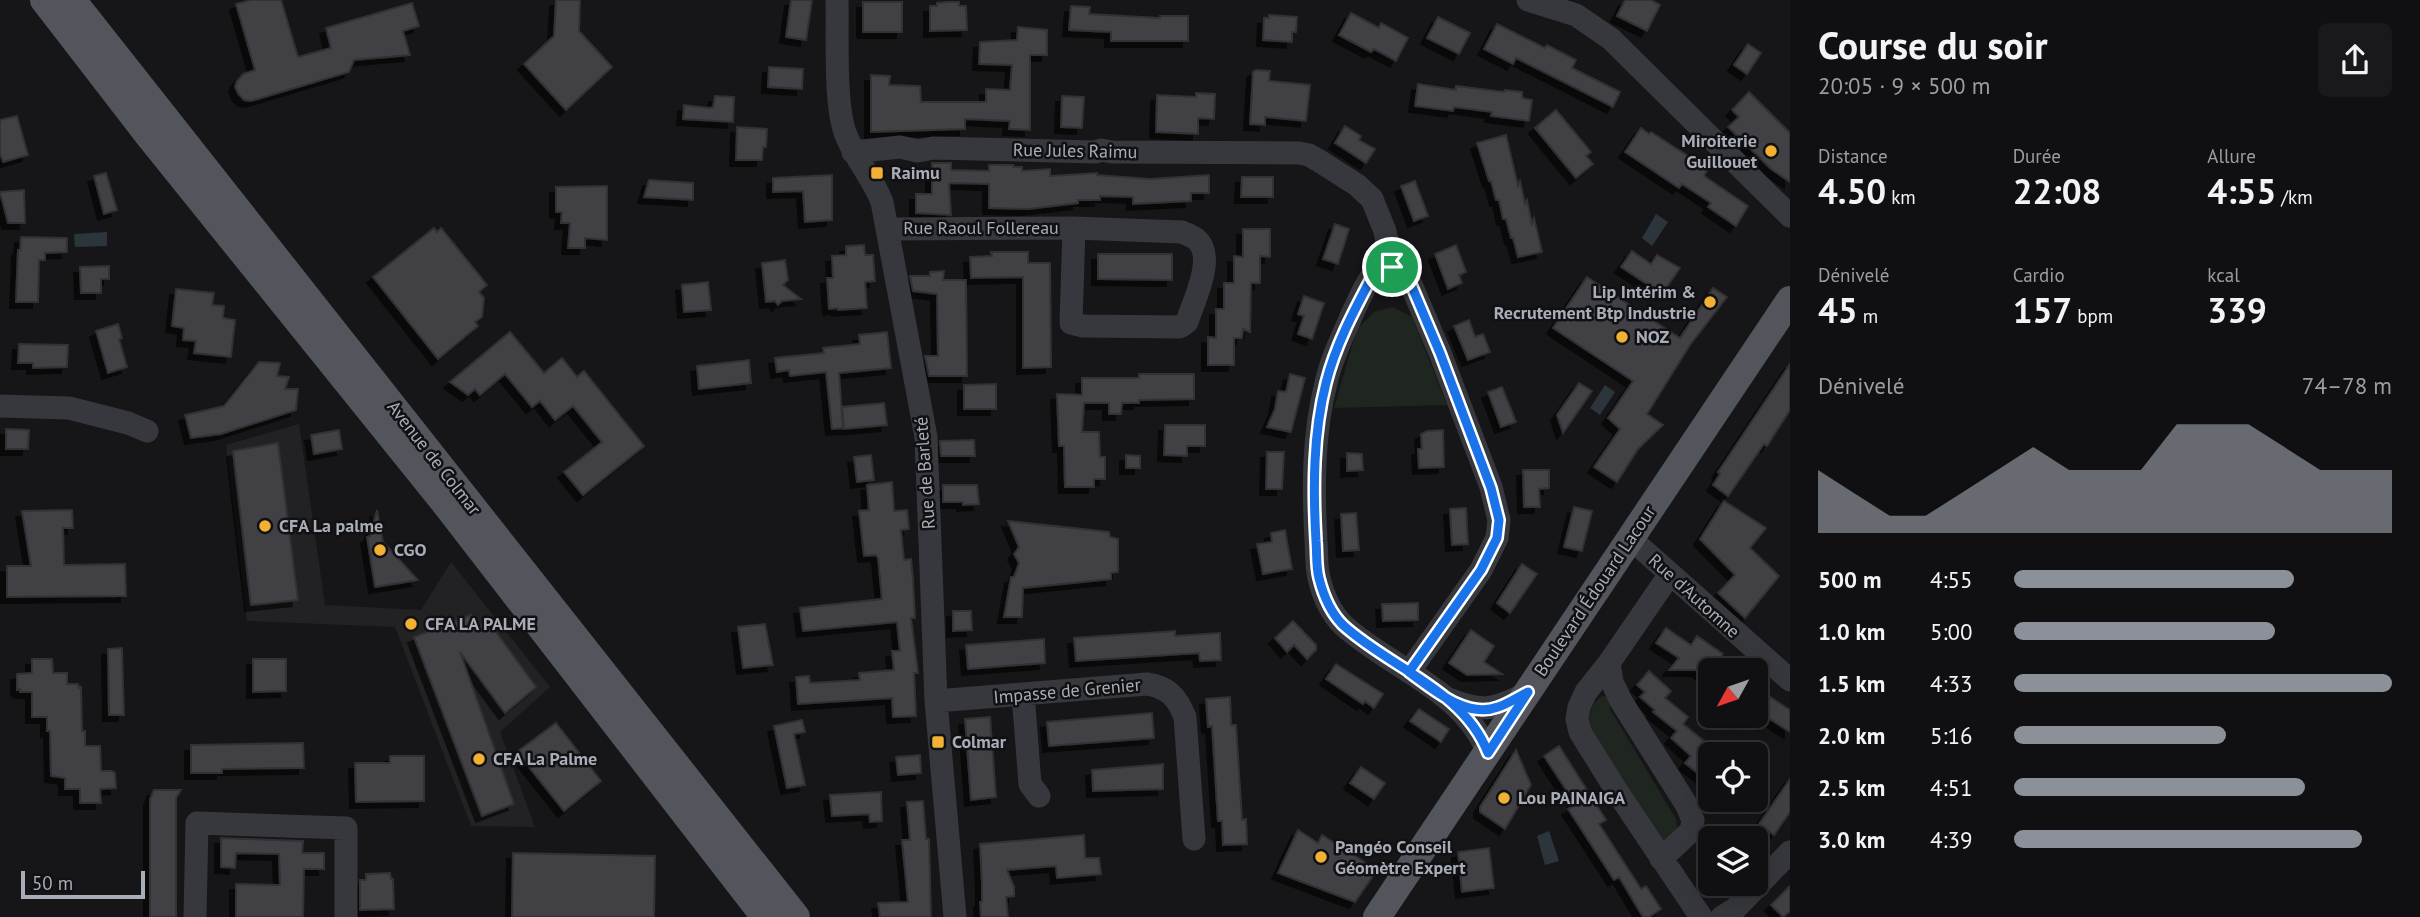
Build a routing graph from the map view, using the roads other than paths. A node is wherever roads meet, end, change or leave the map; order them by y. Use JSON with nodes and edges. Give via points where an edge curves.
{"nodes":[{"id":1,"x":44,"y":0,"type":"edge"},
{"id":2,"x":72,"y":0,"type":"edge"},
{"id":3,"x":838,"y":0,"type":"edge"},
{"id":4,"x":1528,"y":0,"type":"edge"},
{"id":5,"x":1579,"y":7,"type":"edge"},
{"id":6,"x":853,"y":152,"type":"junction"},
{"id":7,"x":1790,"y":216,"type":"edge"},
{"id":8,"x":1074,"y":228,"type":"junction"},
{"id":9,"x":888,"y":229,"type":"junction"},
{"id":10,"x":1392,"y":267,"type":"junction"},
{"id":11,"x":1790,"y":300,"type":"edge"},
{"id":12,"x":0,"y":406,"type":"edge"},
{"id":13,"x":147,"y":431,"type":"dead end"},
{"id":14,"x":1631,"y":539,"type":"junction"},
{"id":15,"x":1670,"y":574,"type":"junction"},
{"id":16,"x":1609,"y":663,"type":"junction"},
{"id":17,"x":1409,"y":672,"type":"junction"},
{"id":18,"x":1790,"y":680,"type":"edge"},
{"id":19,"x":1528,"y":692,"type":"junction"},
{"id":20,"x":1023,"y":694,"type":"junction"},
{"id":21,"x":1445,"y":698,"type":"junction"},
{"id":22,"x":936,"y":701,"type":"junction"},
{"id":23,"x":1488,"y":753,"type":"junction"},
{"id":24,"x":1039,"y":796,"type":"dead end"},
{"id":25,"x":1194,"y":839,"type":"dead end"},
{"id":26,"x":1790,"y":852,"type":"edge"},
{"id":27,"x":1661,"y":859,"type":"junction"},
{"id":28,"x":195,"y":917,"type":"edge"},
{"id":29,"x":346,"y":917,"type":"edge"},
{"id":30,"x":765,"y":917,"type":"edge"},
{"id":31,"x":796,"y":917,"type":"edge"},
{"id":32,"x":955,"y":917,"type":"edge"},
{"id":33,"x":1377,"y":917,"type":"edge"},
{"id":34,"x":1701,"y":917,"type":"edge"},
{"id":35,"x":1723,"y":917,"type":"edge"}],
"edges":[{"from":1,"to":30,"type":"main road","name":"Avenue de Colmar","via":[[444,502]]},
{"from":2,"to":31,"type":"main road","name":"Avenue de Colmar"},
{"from":3,"to":6,"type":"street","name":"Rue de Barleté","via":[[841,111]]},
{"from":4,"to":5,"type":"street"},
{"from":5,"to":7,"type":"street"},
{"from":6,"to":9,"type":"street","name":"Rue de Barleté","via":[[878,191]]},
{"from":6,"to":10,"type":"street","name":"Rue Jules Raimu","via":[[900,146],[918,151],[1309,155],[1372,199]]},
{"from":8,"to":8,"type":"street","name":"Rue Raoul Follereau","via":[[1182,232],[1195,238],[1204,251],[1204,270],[1187,322],[1180,327],[1071,323]]},
{"from":8,"to":9,"type":"street","name":"Rue Raoul Follereau"},
{"from":9,"to":22,"type":"street","name":"Rue de Barleté","via":[[926,437]]},
{"from":10,"to":17,"type":"street","via":[[1399,268],[1410,282],[1491,488],[1499,520],[1497,538],[1481,570]]},
{"from":10,"to":17,"type":"street","via":[[1375,271],[1336,349],[1325,384],[1314,498],[1319,577],[1331,610],[1343,625]]},
{"from":11,"to":14,"type":"main road","name":"Boulevard Édouard Lacour"},
{"from":12,"to":13,"type":"street","via":[[69,408]]},
{"from":14,"to":15,"type":"street","name":"Rue d'Automne"},
{"from":14,"to":19,"type":"main road","name":"Boulevard Édouard Lacour"},
{"from":15,"to":16,"type":"street"},
{"from":15,"to":18,"type":"street","name":"Rue d'Automne"},
{"from":16,"to":27,"type":"street","via":[[1581,701],[1580,732]]},
{"from":16,"to":27,"type":"street","via":[[1621,701],[1693,820],[1691,831]]},
{"from":17,"to":21,"type":"street"},
{"from":19,"to":21,"type":"street","via":[[1491,709],[1471,708]]},
{"from":19,"to":23,"type":"main road","name":"Boulevard Édouard Lacour"},
{"from":20,"to":22,"type":"street","name":"Impasse de Grenier"},
{"from":20,"to":24,"type":"street","via":[[1030,784]]},
{"from":20,"to":25,"type":"street","name":"Impasse de Grenier","via":[[1146,684],[1167,690],[1179,701],[1185,717]]},
{"from":21,"to":23,"type":"street","via":[[1479,732]]},
{"from":22,"to":32,"type":"street","name":"Rue de Barleté"},
{"from":23,"to":33,"type":"main road","name":"Boulevard Édouard Lacour"},
{"from":26,"to":35,"type":"street"},
{"from":27,"to":34,"type":"street"},
{"from":28,"to":29,"type":"street","via":[[197,823],[346,828]]}]}
